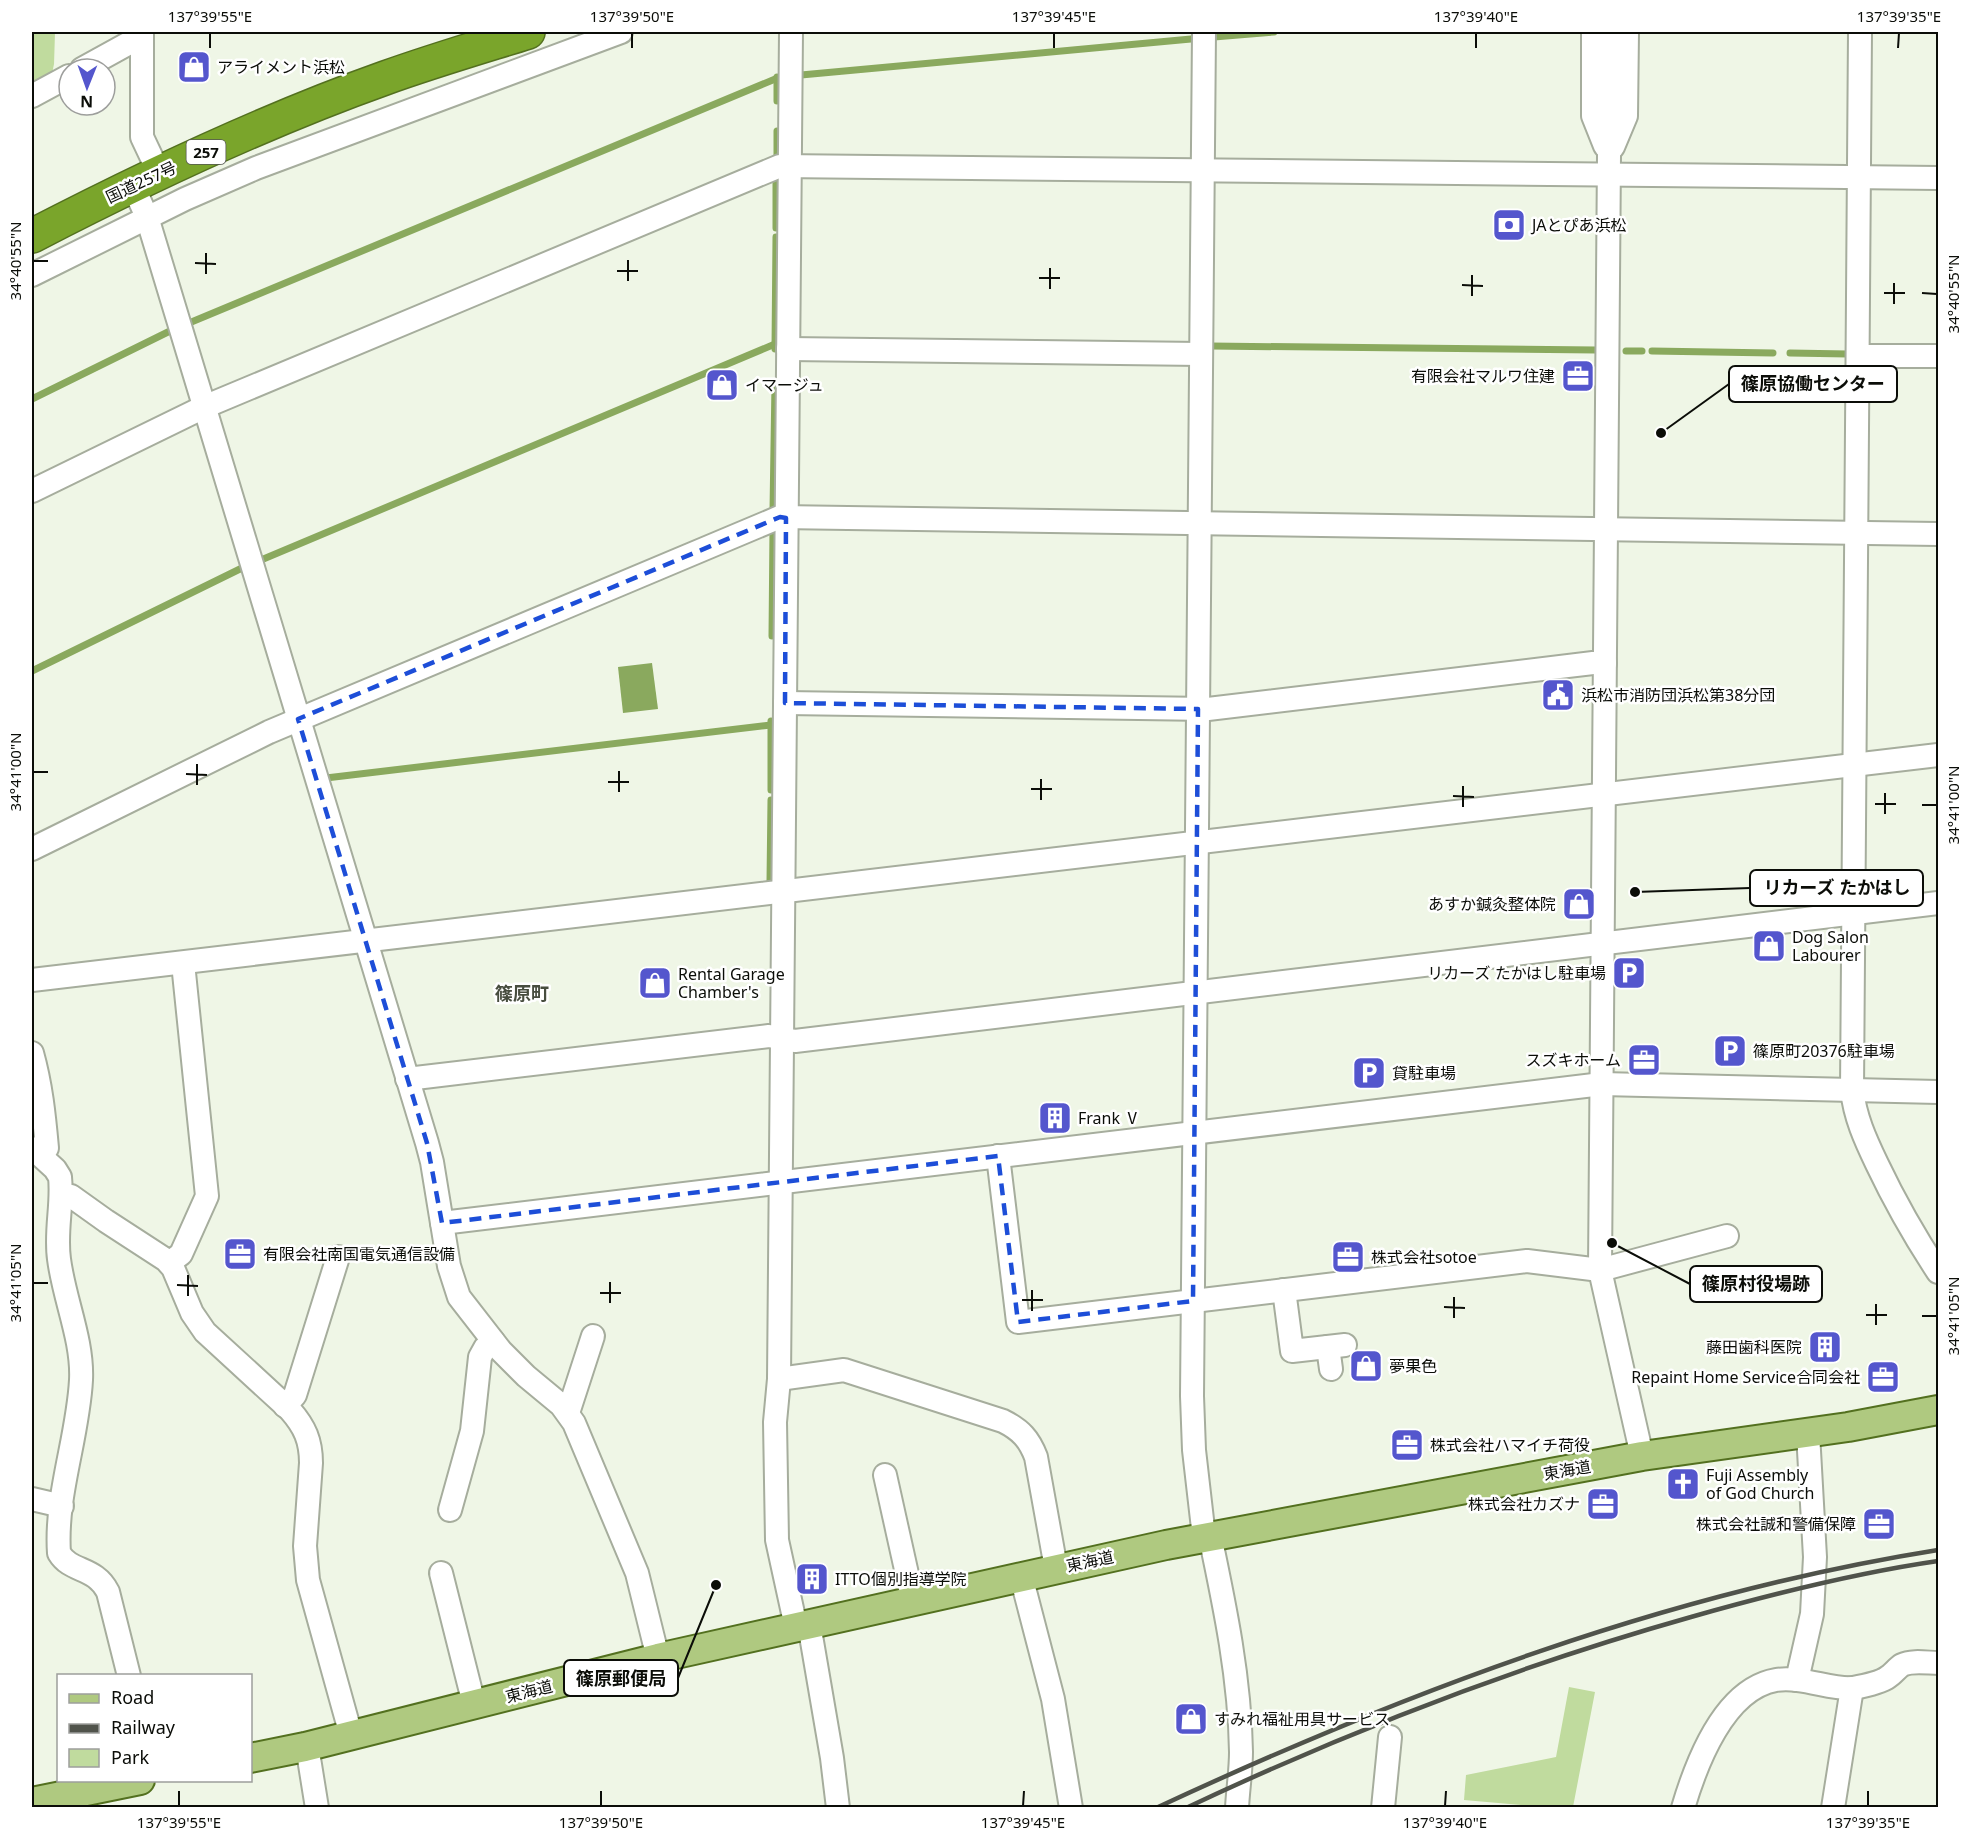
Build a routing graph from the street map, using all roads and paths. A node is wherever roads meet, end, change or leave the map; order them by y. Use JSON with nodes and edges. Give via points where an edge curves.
{"nodes":[{"id":1,"x":528,"y":32,"type":"edge"},
{"id":2,"x":621,"y":32,"type":"edge"},
{"id":3,"x":791,"y":32,"type":"edge"},
{"id":4,"x":1204,"y":32,"type":"edge"},
{"id":5,"x":1593,"y":32,"type":"edge"},
{"id":6,"x":1610,"y":32,"type":"edge"},
{"id":7,"x":1627,"y":32,"type":"edge"},
{"id":8,"x":1860,"y":32,"type":"edge"},
{"id":9,"x":480,"y":33,"type":"edge"},
{"id":10,"x":142,"y":37,"type":"edge"},
{"id":11,"x":104,"y":57,"type":"edge"},
{"id":12,"x":385,"y":78,"type":"junction"},
{"id":13,"x":57,"y":82,"type":"edge"},
{"id":14,"x":32,"y":96,"type":"edge"},
{"id":15,"x":790,"y":166,"type":"junction"},
{"id":16,"x":1609,"y":166,"type":"junction"},
{"id":17,"x":1203,"y":171,"type":"junction"},
{"id":18,"x":1859,"y":178,"type":"junction"},
{"id":19,"x":1938,"y":178,"type":"edge"},
{"id":20,"x":146,"y":180,"type":"junction"},
{"id":21,"x":147,"y":218,"type":"junction"},
{"id":22,"x":32,"y":236,"type":"edge"},
{"id":23,"x":32,"y":275,"type":"edge"},
{"id":24,"x":788,"y":349,"type":"junction"},
{"id":25,"x":1201,"y":354,"type":"junction"},
{"id":26,"x":1858,"y":356,"type":"junction"},
{"id":27,"x":1938,"y":356,"type":"edge"},
{"id":28,"x":204,"y":407,"type":"junction"},
{"id":29,"x":32,"y":491,"type":"edge"},
{"id":30,"x":786,"y":518,"type":"junction"},
{"id":31,"x":1200,"y":524,"type":"junction"},
{"id":32,"x":1606,"y":529,"type":"junction"},
{"id":33,"x":1856,"y":533,"type":"junction"},
{"id":34,"x":1938,"y":534,"type":"edge"},
{"id":35,"x":1605,"y":663,"type":"junction"},
{"id":36,"x":785,"y":703,"type":"junction"},
{"id":37,"x":1198,"y":709,"type":"junction"},
{"id":38,"x":298,"y":720,"type":"junction"},
{"id":39,"x":1938,"y":755,"type":"edge"},
{"id":40,"x":1855,"y":765,"type":"junction"},
{"id":41,"x":1604,"y":794,"type":"junction"},
{"id":42,"x":1197,"y":842,"type":"junction"},
{"id":43,"x":32,"y":849,"type":"edge"},
{"id":44,"x":783,"y":892,"type":"junction"},
{"id":45,"x":1938,"y":903,"type":"edge"},
{"id":46,"x":1854,"y":913,"type":"junction"},
{"id":47,"x":365,"y":941,"type":"junction"},
{"id":48,"x":1603,"y":944,"type":"junction"},
{"id":49,"x":183,"y":963,"type":"junction"},
{"id":50,"x":32,"y":980,"type":"edge"},
{"id":51,"x":1195,"y":993,"type":"junction"},
{"id":52,"x":782,"y":1039,"type":"junction"},
{"id":53,"x":32,"y":1053,"type":"edge"},
{"id":54,"x":407,"y":1079,"type":"junction"},
{"id":55,"x":1602,"y":1084,"type":"junction"},
{"id":56,"x":1852,"y":1090,"type":"junction"},
{"id":57,"x":1938,"y":1092,"type":"edge"},
{"id":58,"x":1194,"y":1132,"type":"junction"},
{"id":59,"x":36,"y":1152,"type":"edge"},
{"id":60,"x":998,"y":1156,"type":"junction"},
{"id":61,"x":781,"y":1182,"type":"junction"},
{"id":62,"x":61,"y":1195,"type":"junction"},
{"id":63,"x":442,"y":1223,"type":"junction"},
{"id":64,"x":1727,"y":1236,"type":"dead end"},
{"id":65,"x":338,"y":1257,"type":"dead end"},
{"id":66,"x":169,"y":1263,"type":"junction"},
{"id":67,"x":1600,"y":1270,"type":"junction"},
{"id":68,"x":1938,"y":1272,"type":"edge"},
{"id":69,"x":1284,"y":1290,"type":"junction"},
{"id":70,"x":1193,"y":1301,"type":"junction"},
{"id":71,"x":592,"y":1336,"type":"dead end"},
{"id":72,"x":493,"y":1341,"type":"junction"},
{"id":73,"x":1331,"y":1369,"type":"dead end"},
{"id":74,"x":779,"y":1378,"type":"junction"},
{"id":75,"x":285,"y":1406,"type":"junction"},
{"id":76,"x":1938,"y":1410,"type":"edge"},
{"id":77,"x":568,"y":1413,"type":"junction"},
{"id":78,"x":1808,"y":1433,"type":"junction"},
{"id":79,"x":1642,"y":1456,"type":"junction"},
{"id":80,"x":885,"y":1475,"type":"dead end"},
{"id":81,"x":32,"y":1499,"type":"edge"},
{"id":82,"x":446,"y":1499,"type":"dead end"},
{"id":83,"x":62,"y":1506,"type":"junction"},
{"id":84,"x":1207,"y":1537,"type":"junction"},
{"id":85,"x":1056,"y":1568,"type":"junction"},
{"id":86,"x":441,"y":1573,"type":"dead end"},
{"id":87,"x":1021,"y":1576,"type":"junction"},
{"id":88,"x":913,"y":1600,"type":"junction"},
{"id":89,"x":802,"y":1626,"type":"junction"},
{"id":90,"x":658,"y":1658,"type":"junction"},
{"id":91,"x":1938,"y":1663,"type":"edge"},
{"id":92,"x":128,"y":1674,"type":"edge"},
{"id":93,"x":1797,"y":1680,"type":"junction"},
{"id":94,"x":1852,"y":1688,"type":"junction"},
{"id":95,"x":474,"y":1704,"type":"junction"},
{"id":96,"x":351,"y":1735,"type":"junction"},
{"id":97,"x":1390,"y":1737,"type":"dead end"},
{"id":98,"x":307,"y":1746,"type":"junction"},
{"id":99,"x":252,"y":1758,"type":"edge"},
{"id":100,"x":135,"y":1782,"type":"edge"},
{"id":101,"x":86,"y":1800,"type":"edge"},
{"id":102,"x":32,"y":1802,"type":"edge"},
{"id":103,"x":317,"y":1808,"type":"edge"},
{"id":104,"x":838,"y":1808,"type":"edge"},
{"id":105,"x":1071,"y":1808,"type":"edge"},
{"id":106,"x":1237,"y":1808,"type":"edge"},
{"id":107,"x":1383,"y":1808,"type":"edge"},
{"id":108,"x":1683,"y":1808,"type":"edge"},
{"id":109,"x":1833,"y":1808,"type":"edge"}],
"edges":[{"from":1,"to":12,"type":"highway","name":"国道257号","number":"257"},
{"from":2,"to":21,"type":"street","via":[[292,153]]},
{"from":3,"to":15,"type":"street"},
{"from":4,"to":17,"type":"street"},
{"from":5,"to":16,"type":"street","via":[[1593,116]]},
{"from":6,"to":16,"type":"street"},
{"from":7,"to":16,"type":"street","via":[[1626,116]]},
{"from":8,"to":18,"type":"street"},
{"from":9,"to":12,"type":"highway","name":"国道257号","number":"257"},
{"from":10,"to":11,"type":"street"},
{"from":10,"to":20,"type":"street"},
{"from":12,"to":20,"type":"highway","name":"国道257号","number":"257"},
{"from":13,"to":14,"type":"street"},
{"from":15,"to":17,"type":"street"},
{"from":15,"to":24,"type":"street"},
{"from":15,"to":28,"type":"street","via":[[770,170]]},
{"from":16,"to":17,"type":"street"},
{"from":16,"to":18,"type":"street"},
{"from":16,"to":32,"type":"street"},
{"from":17,"to":25,"type":"street"},
{"from":18,"to":19,"type":"street"},
{"from":18,"to":26,"type":"street"},
{"from":20,"to":21,"type":"street"},
{"from":20,"to":22,"type":"highway","name":"国道257号","number":"257"},
{"from":21,"to":23,"type":"street"},
{"from":21,"to":28,"type":"street"},
{"from":24,"to":25,"type":"street"},
{"from":24,"to":30,"type":"street"},
{"from":25,"to":31,"type":"street"},
{"from":26,"to":27,"type":"street"},
{"from":26,"to":33,"type":"street"},
{"from":28,"to":29,"type":"street"},
{"from":28,"to":38,"type":"street"},
{"from":30,"to":31,"type":"street"},
{"from":30,"to":36,"type":"street"},
{"from":30,"to":38,"type":"street","via":[[780,517]]},
{"from":31,"to":32,"type":"street"},
{"from":31,"to":37,"type":"street"},
{"from":32,"to":33,"type":"street"},
{"from":32,"to":35,"type":"street"},
{"from":33,"to":34,"type":"street"},
{"from":33,"to":40,"type":"street"},
{"from":35,"to":37,"type":"street"},
{"from":35,"to":41,"type":"street"},
{"from":36,"to":37,"type":"street"},
{"from":36,"to":44,"type":"street"},
{"from":37,"to":42,"type":"street"},
{"from":38,"to":43,"type":"street"},
{"from":38,"to":47,"type":"street"},
{"from":39,"to":40,"type":"street"},
{"from":40,"to":41,"type":"street"},
{"from":40,"to":46,"type":"street"},
{"from":41,"to":42,"type":"street"},
{"from":41,"to":48,"type":"street"},
{"from":42,"to":44,"type":"street"},
{"from":42,"to":51,"type":"street"},
{"from":44,"to":47,"type":"street"},
{"from":44,"to":52,"type":"street"},
{"from":45,"to":46,"type":"street"},
{"from":46,"to":48,"type":"street"},
{"from":46,"to":56,"type":"street"},
{"from":47,"to":49,"type":"street"},
{"from":47,"to":54,"type":"street"},
{"from":48,"to":51,"type":"street"},
{"from":48,"to":55,"type":"street"},
{"from":49,"to":50,"type":"street"},
{"from":49,"to":66,"type":"street","via":[[207,1196],[180,1254]]},
{"from":51,"to":52,"type":"street","via":[[795,1041]]},
{"from":51,"to":58,"type":"street"},
{"from":52,"to":54,"type":"street","via":[[769,1036]]},
{"from":52,"to":61,"type":"street"},
{"from":53,"to":59,"type":"street","via":[[44,1107],[47,1148]]},
{"from":54,"to":63,"type":"street","via":[[432,1162]]},
{"from":55,"to":56,"type":"street"},
{"from":55,"to":58,"type":"street"},
{"from":55,"to":67,"type":"street"},
{"from":56,"to":57,"type":"street"},
{"from":56,"to":68,"type":"street","via":[[1861,1129],[1889,1190]]},
{"from":58,"to":60,"type":"street"},
{"from":58,"to":70,"type":"street"},
{"from":59,"to":62,"type":"street","via":[[60,1177]]},
{"from":60,"to":61,"type":"street"},
{"from":60,"to":70,"type":"street","via":[[1021,1332]]},
{"from":61,"to":63,"type":"street"},
{"from":61,"to":74,"type":"street"},
{"from":62,"to":66,"type":"street","via":[[71,1196]]},
{"from":62,"to":83,"type":"street","via":[[59,1261],[81,1366],[81,1390]]},
{"from":63,"to":72,"type":"street","via":[[456,1289]]},
{"from":64,"to":67,"type":"street"},
{"from":65,"to":75,"type":"street","via":[[295,1395]]},
{"from":66,"to":75,"type":"street","via":[[198,1323]]},
{"from":67,"to":69,"type":"street","via":[[1527,1261]]},
{"from":67,"to":79,"type":"street"},
{"from":69,"to":70,"type":"street"},
{"from":69,"to":73,"type":"street","via":[[1292,1351],[1336,1346]]},
{"from":70,"to":84,"type":"street","via":[[1194,1450]]},
{"from":71,"to":77,"type":"street"},
{"from":72,"to":77,"type":"street"},
{"from":72,"to":82,"type":"street","via":[[480,1358],[472,1431]]},
{"from":74,"to":85,"type":"street","via":[[844,1370],[1018,1429],[1030,1441],[1036,1457]]},
{"from":74,"to":89,"type":"street","via":[[775,1422],[777,1540]]},
{"from":75,"to":96,"type":"street","via":[[300,1421],[311,1449],[305,1563]]},
{"from":76,"to":78,"type":"main road","name":"東海道"},
{"from":77,"to":90,"type":"street","via":[[637,1573]]},
{"from":78,"to":79,"type":"main road","name":"東海道"},
{"from":78,"to":93,"type":"street","via":[[1815,1557],[1812,1614]]},
{"from":79,"to":84,"type":"main road","name":"東海道"},
{"from":80,"to":88,"type":"street"},
{"from":81,"to":83,"type":"street"},
{"from":83,"to":92,"type":"street","via":[[58,1553],[104,1584]]},
{"from":84,"to":85,"type":"main road","name":"東海道"},
{"from":84,"to":106,"type":"street","via":[[1228,1626],[1236,1683],[1241,1752]]},
{"from":85,"to":87,"type":"main road","name":"東海道"},
{"from":86,"to":95,"type":"street"},
{"from":87,"to":88,"type":"main road","name":"東海道"},
{"from":87,"to":105,"type":"street","via":[[1053,1699]]},
{"from":88,"to":89,"type":"main road","name":"東海道"},
{"from":89,"to":90,"type":"main road","name":"東海道"},
{"from":89,"to":104,"type":"street","via":[[830,1748]]},
{"from":90,"to":95,"type":"main road","name":"東海道"},
{"from":91,"to":94,"type":"street","via":[[1904,1664],[1886,1679]]},
{"from":93,"to":94,"type":"street"},
{"from":93,"to":108,"type":"street","via":[[1776,1680],[1756,1687],[1739,1700],[1699,1760]]},
{"from":94,"to":109,"type":"street"},
{"from":95,"to":96,"type":"main road","name":"東海道"},
{"from":96,"to":98,"type":"main road","name":"東海道"},
{"from":97,"to":107,"type":"street"},
{"from":98,"to":99,"type":"main road","name":"東海道"},
{"from":98,"to":103,"type":"street"},
{"from":100,"to":101,"type":"main road"},
{"from":101,"to":102,"type":"main road"}]}
